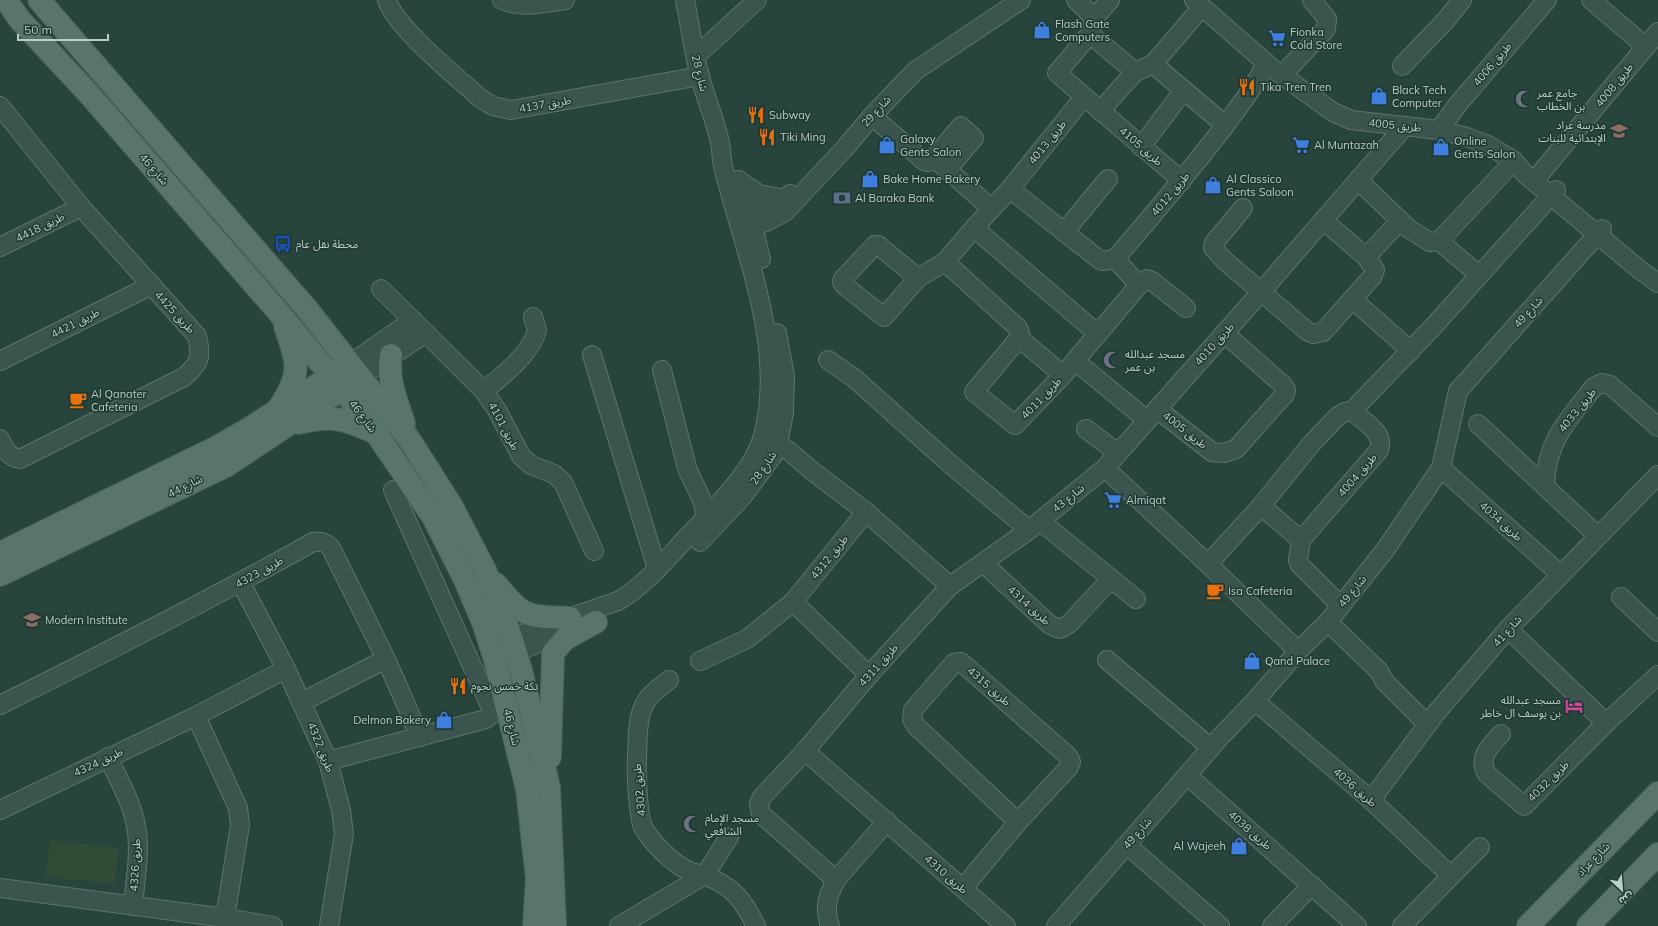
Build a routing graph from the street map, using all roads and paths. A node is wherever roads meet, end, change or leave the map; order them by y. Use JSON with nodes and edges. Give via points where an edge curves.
{"nodes":[{"id":1,"x":6,"y":0,"type":"edge"},
{"id":2,"x":39,"y":0,"type":"edge"},
{"id":3,"x":387,"y":0,"type":"edge"},
{"id":4,"x":502,"y":0,"type":"edge"},
{"id":5,"x":565,"y":0,"type":"edge"},
{"id":6,"x":685,"y":0,"type":"edge"},
{"id":7,"x":757,"y":0,"type":"edge"},
{"id":8,"x":1010,"y":0,"type":"edge"},
{"id":9,"x":1021,"y":0,"type":"edge"},
{"id":10,"x":1076,"y":0,"type":"edge"},
{"id":11,"x":1110,"y":0,"type":"edge"},
{"id":12,"x":1312,"y":0,"type":"edge"},
{"id":13,"x":1462,"y":0,"type":"edge"},
{"id":14,"x":1547,"y":0,"type":"edge"},
{"id":15,"x":1591,"y":0,"type":"edge"},
{"id":16,"x":1198,"y":4,"type":"edge"},
{"id":17,"x":1092,"y":26,"type":"junction"},
{"id":18,"x":1658,"y":32,"type":"edge"},
{"id":19,"x":1645,"y":46,"type":"junction"},
{"id":20,"x":696,"y":56,"type":"junction"},
{"id":21,"x":1153,"y":64,"type":"junction"},
{"id":22,"x":1402,"y":66,"type":"dead end"},
{"id":23,"x":1275,"y":70,"type":"junction"},
{"id":24,"x":1134,"y":72,"type":"junction"},
{"id":25,"x":700,"y":76,"type":"junction"},
{"id":26,"x":1184,"y":91,"type":"junction"},
{"id":27,"x":1084,"y":97,"type":"junction"},
{"id":28,"x":0,"y":106,"type":"edge"},
{"id":29,"x":1100,"y":111,"type":"junction"},
{"id":30,"x":872,"y":116,"type":"junction"},
{"id":31,"x":6,"y":124,"type":"edge"},
{"id":32,"x":1225,"y":125,"type":"junction"},
{"id":33,"x":1405,"y":126,"type":"junction"},
{"id":34,"x":1439,"y":130,"type":"junction"},
{"id":35,"x":720,"y":144,"type":"junction"},
{"id":36,"x":1141,"y":147,"type":"junction"},
{"id":37,"x":934,"y":158,"type":"junction"},
{"id":38,"x":1514,"y":161,"type":"junction"},
{"id":39,"x":947,"y":170,"type":"junction"},
{"id":40,"x":1108,"y":179,"type":"dead end"},
{"id":41,"x":1537,"y":179,"type":"junction"},
{"id":42,"x":738,"y":180,"type":"junction"},
{"id":43,"x":1358,"y":180,"type":"junction"},
{"id":44,"x":1182,"y":181,"type":"junction"},
{"id":45,"x":1010,"y":189,"type":"junction"},
{"id":46,"x":1554,"y":193,"type":"junction"},
{"id":47,"x":785,"y":205,"type":"junction"},
{"id":48,"x":81,"y":207,"type":"junction"},
{"id":49,"x":992,"y":208,"type":"junction"},
{"id":50,"x":1243,"y":208,"type":"dead end"},
{"id":51,"x":1323,"y":220,"type":"junction"},
{"id":52,"x":1400,"y":221,"type":"junction"},
{"id":53,"x":744,"y":222,"type":"junction"},
{"id":54,"x":974,"y":228,"type":"junction"},
{"id":55,"x":1599,"y":231,"type":"junction"},
{"id":56,"x":1064,"y":232,"type":"junction"},
{"id":57,"x":1439,"y":241,"type":"junction"},
{"id":58,"x":0,"y":247,"type":"edge"},
{"id":59,"x":1115,"y":259,"type":"junction"},
{"id":60,"x":945,"y":262,"type":"junction"},
{"id":61,"x":1370,"y":263,"type":"junction"},
{"id":62,"x":764,"y":275,"type":"junction"},
{"id":63,"x":1479,"y":275,"type":"junction"},
{"id":64,"x":918,"y":278,"type":"dead end"},
{"id":65,"x":1656,"y":281,"type":"edge"},
{"id":66,"x":1139,"y":285,"type":"junction"},
{"id":67,"x":150,"y":286,"type":"junction"},
{"id":68,"x":381,"y":289,"type":"dead end"},
{"id":69,"x":1261,"y":292,"type":"junction"},
{"id":70,"x":1352,"y":299,"type":"junction"},
{"id":71,"x":1186,"y":308,"type":"dead end"},
{"id":72,"x":280,"y":314,"type":"junction"},
{"id":73,"x":532,"y":317,"type":"dead end"},
{"id":74,"x":413,"y":320,"type":"junction"},
{"id":75,"x":426,"y":333,"type":"junction"},
{"id":76,"x":1224,"y":333,"type":"junction"},
{"id":77,"x":1098,"y":334,"type":"junction"},
{"id":78,"x":1019,"y":338,"type":"junction"},
{"id":79,"x":1411,"y":351,"type":"junction"},
{"id":80,"x":391,"y":355,"type":"junction"},
{"id":81,"x":592,"y":355,"type":"dead end"},
{"id":82,"x":828,"y":360,"type":"dead end"},
{"id":83,"x":0,"y":361,"type":"edge"},
{"id":84,"x":1075,"y":361,"type":"junction"},
{"id":85,"x":662,"y":370,"type":"dead end"},
{"id":86,"x":1063,"y":375,"type":"junction"},
{"id":87,"x":346,"y":376,"type":"junction"},
{"id":88,"x":484,"y":391,"type":"junction"},
{"id":89,"x":1352,"y":411,"type":"junction"},
{"id":90,"x":1152,"y":414,"type":"junction"},
{"id":91,"x":282,"y":418,"type":"junction"},
{"id":92,"x":1478,"y":424,"type":"dead end"},
{"id":93,"x":1658,"y":426,"type":"edge"},
{"id":94,"x":1086,"y":428,"type":"dead end"},
{"id":95,"x":376,"y":433,"type":"junction"},
{"id":96,"x":0,"y":439,"type":"edge"},
{"id":97,"x":409,"y":439,"type":"junction"},
{"id":98,"x":767,"y":448,"type":"junction"},
{"id":99,"x":1118,"y":453,"type":"junction"},
{"id":100,"x":1105,"y":468,"type":"junction"},
{"id":101,"x":1441,"y":468,"type":"junction"},
{"id":102,"x":692,"y":481,"type":"junction"},
{"id":103,"x":1656,"y":482,"type":"edge"},
{"id":104,"x":1545,"y":486,"type":"junction"},
{"id":105,"x":731,"y":488,"type":"junction"},
{"id":106,"x":393,"y":490,"type":"dead end"},
{"id":107,"x":1261,"y":506,"type":"junction"},
{"id":108,"x":866,"y":512,"type":"junction"},
{"id":109,"x":705,"y":518,"type":"junction"},
{"id":110,"x":1034,"y":525,"type":"junction"},
{"id":111,"x":1598,"y":536,"type":"junction"},
{"id":112,"x":1301,"y":540,"type":"junction"},
{"id":113,"x":594,"y":551,"type":"dead end"},
{"id":114,"x":0,"y":553,"type":"edge"},
{"id":115,"x":983,"y":563,"type":"junction"},
{"id":116,"x":1208,"y":564,"type":"junction"},
{"id":117,"x":657,"y":569,"type":"junction"},
{"id":118,"x":485,"y":570,"type":"junction"},
{"id":119,"x":1560,"y":574,"type":"junction"},
{"id":120,"x":0,"y":575,"type":"edge"},
{"id":121,"x":1110,"y":580,"type":"junction"},
{"id":122,"x":241,"y":583,"type":"junction"},
{"id":123,"x":950,"y":586,"type":"junction"},
{"id":124,"x":1621,"y":597,"type":"dead end"},
{"id":125,"x":1136,"y":599,"type":"dead end"},
{"id":126,"x":793,"y":602,"type":"junction"},
{"id":127,"x":1340,"y":605,"type":"junction"},
{"id":128,"x":570,"y":618,"type":"junction"},
{"id":129,"x":596,"y":622,"type":"junction"},
{"id":130,"x":1328,"y":622,"type":"junction"},
{"id":131,"x":1508,"y":629,"type":"junction"},
{"id":132,"x":1658,"y":632,"type":"edge"},
{"id":133,"x":503,"y":648,"type":"junction"},
{"id":134,"x":1298,"y":651,"type":"junction"},
{"id":135,"x":386,"y":659,"type":"junction"},
{"id":136,"x":1107,"y":660,"type":"dead end"},
{"id":137,"x":700,"y":661,"type":"dead end"},
{"id":138,"x":286,"y":669,"type":"junction"},
{"id":139,"x":869,"y":675,"type":"junction"},
{"id":140,"x":1658,"y":675,"type":"edge"},
{"id":141,"x":669,"y":680,"type":"dead end"},
{"id":142,"x":1255,"y":701,"type":"junction"},
{"id":143,"x":302,"y":702,"type":"junction"},
{"id":144,"x":0,"y":705,"type":"edge"},
{"id":145,"x":196,"y":716,"type":"junction"},
{"id":146,"x":1606,"y":723,"type":"junction"},
{"id":147,"x":1427,"y":724,"type":"junction"},
{"id":148,"x":1501,"y":734,"type":"dead end"},
{"id":149,"x":420,"y":737,"type":"junction"},
{"id":150,"x":1211,"y":748,"type":"junction"},
{"id":151,"x":805,"y":751,"type":"junction"},
{"id":152,"x":108,"y":757,"type":"junction"},
{"id":153,"x":328,"y":761,"type":"junction"},
{"id":154,"x":1188,"y":776,"type":"junction"},
{"id":155,"x":549,"y":787,"type":"junction"},
{"id":156,"x":1658,"y":793,"type":"edge"},
{"id":157,"x":1371,"y":800,"type":"junction"},
{"id":158,"x":0,"y":810,"type":"edge"},
{"id":159,"x":887,"y":821,"type":"junction"},
{"id":160,"x":1018,"y":822,"type":"junction"},
{"id":161,"x":729,"y":837,"type":"dead end"},
{"id":162,"x":1127,"y":845,"type":"junction"},
{"id":163,"x":1480,"y":847,"type":"dead end"},
{"id":164,"x":1658,"y":854,"type":"edge"},
{"id":165,"x":705,"y":875,"type":"junction"},
{"id":166,"x":1451,"y":876,"type":"junction"},
{"id":167,"x":836,"y":880,"type":"junction"},
{"id":168,"x":1312,"y":885,"type":"junction"},
{"id":169,"x":0,"y":888,"type":"edge"},
{"id":170,"x":963,"y":888,"type":"junction"},
{"id":171,"x":1623,"y":890,"type":"junction"},
{"id":172,"x":133,"y":906,"type":"junction"},
{"id":173,"x":226,"y":918,"type":"junction"},
{"id":174,"x":560,"y":921,"type":"edge"},
{"id":175,"x":1064,"y":923,"type":"edge"},
{"id":176,"x":273,"y":926,"type":"edge"},
{"id":177,"x":330,"y":926,"type":"edge"},
{"id":178,"x":534,"y":926,"type":"edge"},
{"id":179,"x":619,"y":926,"type":"edge"},
{"id":180,"x":756,"y":926,"type":"edge"},
{"id":181,"x":830,"y":926,"type":"edge"},
{"id":182,"x":1006,"y":926,"type":"edge"},
{"id":183,"x":1220,"y":926,"type":"edge"},
{"id":184,"x":1272,"y":926,"type":"edge"},
{"id":185,"x":1357,"y":926,"type":"edge"},
{"id":186,"x":1402,"y":926,"type":"edge"},
{"id":187,"x":1528,"y":926,"type":"edge"},
{"id":188,"x":1588,"y":926,"type":"edge"},
{"id":189,"x":1605,"y":926,"type":"edge"}],
"edges":[{"from":1,"to":72,"type":"main road","name":"شارع 46","via":[[20,20],[88,93]]},
{"from":2,"to":87,"type":"main road","name":"شارع 46","via":[[306,309]]},
{"from":3,"to":25,"type":"street","name":"طريق 4137","via":[[389,7],[408,31],[480,98],[492,106],[512,110]]},
{"from":4,"to":5,"type":"street","via":[[521,6]]},
{"from":6,"to":20,"type":"street","name":"شارع 28"},
{"from":7,"to":20,"type":"street"},
{"from":8,"to":47,"type":"street","name":"شارع 29","via":[[904,69],[885,87]]},
{"from":9,"to":30,"type":"street","name":"شارع 29","via":[[915,71]]},
{"from":10,"to":17,"type":"street"},
{"from":11,"to":17,"type":"street"},
{"from":12,"to":23,"type":"street","via":[[1327,19],[1326,29]]},
{"from":13,"to":22,"type":"street"},
{"from":14,"to":34,"type":"street","name":"طريق 4006"},
{"from":15,"to":19,"type":"street"},
{"from":16,"to":21,"type":"street"},
{"from":16,"to":23,"type":"street","name":"طريق 4005"},
{"from":17,"to":24,"type":"street"},
{"from":17,"to":27,"type":"street","name":"طريق 4105","via":[[1057,73]]},
{"from":18,"to":19,"type":"street","name":"طريق 4008"},
{"from":19,"to":41,"type":"street","name":"طريق 4008"},
{"from":20,"to":25,"type":"street","name":"شارع 28"},
{"from":21,"to":24,"type":"street"},
{"from":21,"to":26,"type":"street"},
{"from":23,"to":32,"type":"street","name":"طريق 4012"},
{"from":23,"to":33,"type":"street","name":"طريق 4005","via":[[1333,112],[1351,120]]},
{"from":24,"to":29,"type":"street"},
{"from":25,"to":35,"type":"street","name":"شارع 28"},
{"from":26,"to":32,"type":"street"},
{"from":26,"to":36,"type":"street"},
{"from":27,"to":29,"type":"street","name":"طريق 4105"},
{"from":27,"to":45,"type":"street","name":"طريق 4013"},
{"from":28,"to":31,"type":"street","name":"طريق 4425"},
{"from":29,"to":36,"type":"street","name":"طريق 4105"},
{"from":30,"to":37,"type":"street","via":[[924,162]]},
{"from":30,"to":47,"type":"street","name":"شارع 29","via":[[798,200]]},
{"from":31,"to":48,"type":"street","name":"طريق 4425"},
{"from":32,"to":44,"type":"street","name":"طريق 4012"},
{"from":33,"to":34,"type":"street","name":"طريق 4005"},
{"from":33,"to":43,"type":"street","name":"طريق 4010"},
{"from":34,"to":38,"type":"street","name":"طريق 4005","via":[[1479,141]]},
{"from":35,"to":42,"type":"street","name":"شارع 28","via":[[734,166]]},
{"from":35,"to":53,"type":"street","name":"شارع 28","via":[[724,169]]},
{"from":36,"to":44,"type":"street","name":"طريق 4105"},
{"from":37,"to":39,"type":"street"},
{"from":37,"to":39,"type":"street","via":[[960,126],[974,138]]},
{"from":38,"to":41,"type":"street","name":"طريق 4005","via":[[1522,170]]},
{"from":38,"to":57,"type":"street"},
{"from":39,"to":49,"type":"street"},
{"from":40,"to":56,"type":"street"},
{"from":41,"to":46,"type":"street","name":"طريق 4005"},
{"from":42,"to":47,"type":"street","via":[[759,194]]},
{"from":42,"to":53,"type":"street","name":"شارع 28"},
{"from":43,"to":51,"type":"street","name":"طريق 4010"},
{"from":43,"to":52,"type":"street"},
{"from":44,"to":59,"type":"street","name":"طريق 4012"},
{"from":45,"to":49,"type":"street","name":"طريق 4013"},
{"from":45,"to":56,"type":"street"},
{"from":46,"to":55,"type":"street","name":"طريق 4005"},
{"from":46,"to":63,"type":"street"},
{"from":47,"to":53,"type":"street","name":"شارع 29"},
{"from":47,"to":62,"type":"street","via":[[767,239]]},
{"from":48,"to":58,"type":"street","name":"طريق 4418"},
{"from":48,"to":67,"type":"street","name":"طريق 4425"},
{"from":49,"to":54,"type":"street","name":"طريق 4013"},
{"from":50,"to":69,"type":"street","via":[[1214,243],[1213,248]]},
{"from":51,"to":61,"type":"street"},
{"from":51,"to":69,"type":"street","name":"طريق 4010"},
{"from":52,"to":57,"type":"street","via":[[1425,240]]},
{"from":52,"to":61,"type":"street"},
{"from":53,"to":62,"type":"street","name":"شارع 28"},
{"from":53,"to":98,"type":"street","name":"شارع 28","via":[[768,341],[770,376]]},
{"from":54,"to":60,"type":"street","name":"طريق 4013"},
{"from":54,"to":77,"type":"street"},
{"from":55,"to":65,"type":"street","name":"طريق 4005","via":[[1644,267]]},
{"from":55,"to":101,"type":"street","name":"شارع 49","via":[[1458,391]]},
{"from":56,"to":59,"type":"street","via":[[1102,261]]},
{"from":57,"to":63,"type":"street"},
{"from":59,"to":66,"type":"street"},
{"from":60,"to":64,"type":"street"},
{"from":60,"to":78,"type":"street","name":"طريق 4011","via":[[1018,328]]},
{"from":61,"to":70,"type":"street","via":[[1372,277]]},
{"from":62,"to":98,"type":"street","name":"شارع 28","via":[[785,376],[784,412]]},
{"from":63,"to":79,"type":"street"},
{"from":66,"to":71,"type":"street","via":[[1147,280],[1152,281]]},
{"from":66,"to":77,"type":"street"},
{"from":67,"to":83,"type":"street","name":"طريق 4421"},
{"from":67,"to":96,"type":"street","name":"طريق 4425","via":[[197,336],[200,351],[196,366],[184,377],[20,459],[8,454]]},
{"from":68,"to":74,"type":"street","name":"طريق 4101"},
{"from":69,"to":70,"type":"street","via":[[1313,334],[1322,332]]},
{"from":69,"to":76,"type":"street","name":"طريق 4010"},
{"from":70,"to":79,"type":"street"},
{"from":72,"to":87,"type":"main road","name":"شارع 46"},
{"from":72,"to":91,"type":"main road","via":[[297,364],[295,380]]},
{"from":73,"to":88,"type":"street","name":"طريق 4101","via":[[537,330],[529,346],[510,368]]},
{"from":74,"to":75,"type":"street","name":"طريق 4101"},
{"from":74,"to":87,"type":"street"},
{"from":75,"to":80,"type":"street"},
{"from":75,"to":88,"type":"street","name":"طريق 4101"},
{"from":76,"to":90,"type":"street","name":"طريق 4010"},
{"from":76,"to":90,"type":"street","name":"طريق 4005","via":[[1283,384],[1285,394],[1236,449],[1224,453],[1212,452]]},
{"from":77,"to":84,"type":"street"},
{"from":78,"to":86,"type":"street","name":"طريق 4011"},
{"from":78,"to":86,"type":"street","name":"طريق 4011","via":[[974,392],[1015,425]]},
{"from":79,"to":89,"type":"street"},
{"from":80,"to":87,"type":"street"},
{"from":80,"to":97,"type":"main road","via":[[389,370],[392,389]]},
{"from":81,"to":117,"type":"street"},
{"from":82,"to":110,"type":"street","via":[[854,378],[949,463]]},
{"from":84,"to":86,"type":"street"},
{"from":84,"to":90,"type":"street","name":"طريق 4005"},
{"from":85,"to":102,"type":"street"},
{"from":87,"to":91,"type":"main road","name":"شارع 44"},
{"from":87,"to":95,"type":"main road","name":"شارع 46"},
{"from":87,"to":97,"type":"main road","name":"شارع 46"},
{"from":88,"to":113,"type":"street","name":"طريق 4101","via":[[521,456],[531,465],[560,478],[567,487]]},
{"from":89,"to":107,"type":"street","via":[[1338,416],[1312,443]]},
{"from":89,"to":112,"type":"street","name":"طريق 4004","via":[[1380,435],[1379,450]]},
{"from":90,"to":99,"type":"street","name":"طريق 4010"},
{"from":91,"to":95,"type":"main road","via":[[346,420]]},
{"from":91,"to":114,"type":"main road","name":"شارع 44"},
{"from":91,"to":120,"type":"main road","name":"شارع 44","via":[[226,466]]},
{"from":92,"to":104,"type":"street"},
{"from":93,"to":104,"type":"street","name":"طريق 4033","via":[[1610,385],[1602,383],[1594,387],[1556,438],[1546,468]]},
{"from":94,"to":99,"type":"street"},
{"from":95,"to":133,"type":"main road","name":"شارع 46","via":[[433,517]]},
{"from":97,"to":118,"type":"main road","name":"شارع 46","via":[[451,505]]},
{"from":98,"to":105,"type":"street","name":"شارع 28","via":[[752,461]]},
{"from":98,"to":108,"type":"street","via":[[811,470]]},
{"from":98,"to":129,"type":"street","name":"شارع 28","via":[[743,496],[654,590],[642,601],[624,611]]},
{"from":99,"to":100,"type":"street","name":"طريق 4010"},
{"from":100,"to":110,"type":"street","name":"شارع 43"},
{"from":100,"to":116,"type":"street"},
{"from":101,"to":119,"type":"street","name":"طريق 4034"},
{"from":101,"to":127,"type":"street","name":"شارع 49","via":[[1385,550]]},
{"from":102,"to":105,"type":"street","via":[[703,489],[714,492]]},
{"from":102,"to":109,"type":"street","via":[[704,506]]},
{"from":103,"to":111,"type":"street","name":"شارع 41"},
{"from":104,"to":111,"type":"street"},
{"from":105,"to":109,"type":"street","name":"شارع 28"},
{"from":106,"to":149,"type":"street","via":[[491,708],[491,715],[486,719]]},
{"from":107,"to":112,"type":"street"},
{"from":107,"to":116,"type":"street"},
{"from":108,"to":123,"type":"street"},
{"from":108,"to":126,"type":"street","name":"طريق 4312"},
{"from":109,"to":117,"type":"street","name":"شارع 28"},
{"from":110,"to":115,"type":"street","name":"طريق 4311"},
{"from":110,"to":121,"type":"street"},
{"from":111,"to":119,"type":"street","name":"شارع 41"},
{"from":112,"to":127,"type":"street","via":[[1298,560],[1300,565]]},
{"from":115,"to":121,"type":"street","name":"طريق 4314","via":[[1050,625],[1060,629],[1069,624]]},
{"from":115,"to":123,"type":"street","name":"طريق 4311"},
{"from":116,"to":134,"type":"street"},
{"from":117,"to":128,"type":"street","name":"شارع 28","via":[[633,592],[618,601]]},
{"from":118,"to":128,"type":"main road","via":[[513,606],[525,613],[538,617]]},
{"from":118,"to":133,"type":"main road","name":"شارع 46"},
{"from":119,"to":131,"type":"street","name":"شارع 41"},
{"from":121,"to":125,"type":"street"},
{"from":122,"to":135,"type":"street","name":"طريق 4323","via":[[313,542],[324,542],[331,548]]},
{"from":122,"to":138,"type":"street","name":"طريق 4322"},
{"from":122,"to":144,"type":"street","name":"طريق 4323"},
{"from":123,"to":139,"type":"street","name":"طريق 4311"},
{"from":124,"to":132,"type":"street"},
{"from":126,"to":137,"type":"street","name":"طريق 4312","via":[[747,639]]},
{"from":126,"to":139,"type":"street"},
{"from":127,"to":130,"type":"street","name":"شارع 49"},
{"from":128,"to":133,"type":"street","name":"شارع 28"},
{"from":129,"to":133,"type":"street","name":"شارع 28"},
{"from":129,"to":155,"type":"main road","via":[[565,638],[553,653]]},
{"from":130,"to":134,"type":"street","name":"شارع 49"},
{"from":130,"to":147,"type":"street","via":[[1379,671],[1385,682]]},
{"from":131,"to":146,"type":"street"},
{"from":131,"to":147,"type":"street","name":"شارع 41"},
{"from":133,"to":155,"type":"main road","name":"شارع 46"},
{"from":133,"to":178,"type":"main road","name":"شارع 46","via":[[527,789],[537,879]]},
{"from":134,"to":142,"type":"street","name":"شارع 49"},
{"from":135,"to":143,"type":"street"},
{"from":135,"to":149,"type":"street","name":"طريق 4323"},
{"from":136,"to":150,"type":"street"},
{"from":138,"to":143,"type":"street","name":"طريق 4322"},
{"from":138,"to":145,"type":"street","name":"طريق 4324"},
{"from":139,"to":151,"type":"street","name":"طريق 4311"},
{"from":140,"to":146,"type":"street","name":"طريق 4032"},
{"from":141,"to":165,"type":"street","name":"طريق 4302","via":[[650,696],[638,723],[636,775],[643,826],[652,841],[669,857],[688,870]]},
{"from":142,"to":150,"type":"street","name":"شارع 49"},
{"from":142,"to":157,"type":"street","name":"طريق 4036"},
{"from":143,"to":153,"type":"street","name":"طريق 4322"},
{"from":145,"to":152,"type":"street","name":"طريق 4324"},
{"from":145,"to":173,"type":"street","via":[[238,808],[240,825]]},
{"from":146,"to":148,"type":"street","name":"طريق 4032","via":[[1524,806],[1484,770],[1483,758],[1486,751]]},
{"from":147,"to":157,"type":"street","name":"شارع 41"},
{"from":149,"to":153,"type":"street"},
{"from":150,"to":154,"type":"street","name":"شارع 49"},
{"from":151,"to":159,"type":"street","name":"طريق 4310"},
{"from":151,"to":167,"type":"street","name":"طريق 4311","via":[[762,797],[759,810],[767,821]]},
{"from":152,"to":158,"type":"street","name":"طريق 4324"},
{"from":152,"to":172,"type":"street","name":"طريق 4326","via":[[137,826]]},
{"from":153,"to":177,"type":"street","name":"طريق 4322","via":[[341,810],[344,834]]},
{"from":154,"to":162,"type":"street","name":"شارع 49"},
{"from":154,"to":168,"type":"street","name":"طريق 4038"},
{"from":155,"to":174,"type":"main road","name":"شارع 46"},
{"from":156,"to":187,"type":"main road","name":"شارع عراد"},
{"from":157,"to":166,"type":"street","name":"طريق 4036"},
{"from":159,"to":167,"type":"street"},
{"from":159,"to":170,"type":"street","name":"طريق 4310"},
{"from":160,"to":160,"type":"street","name":"طريق 4315","via":[[1071,762],[1068,756],[961,662],[954,663],[913,710],[912,719],[916,726]]},
{"from":160,"to":170,"type":"street","name":"طريق 4315"},
{"from":161,"to":165,"type":"street"},
{"from":162,"to":175,"type":"street","name":"شارع 49"},
{"from":162,"to":183,"type":"street"},
{"from":163,"to":166,"type":"street"},
{"from":164,"to":171,"type":"main road"},
{"from":165,"to":179,"type":"street"},
{"from":165,"to":180,"type":"street","name":"طريق 4302","via":[[733,890],[745,904]]},
{"from":166,"to":186,"type":"street"},
{"from":167,"to":181,"type":"street","via":[[828,894],[826,914]]},
{"from":168,"to":184,"type":"street"},
{"from":168,"to":185,"type":"street","name":"طريق 4038"},
{"from":169,"to":172,"type":"street","name":"طريق 4326"},
{"from":170,"to":182,"type":"street","name":"طريق 4310"},
{"from":171,"to":188,"type":"main road"},
{"from":171,"to":189,"type":"main road"},
{"from":172,"to":173,"type":"street","name":"طريق 4326"},
{"from":173,"to":176,"type":"street","name":"طريق 4326"}]}
